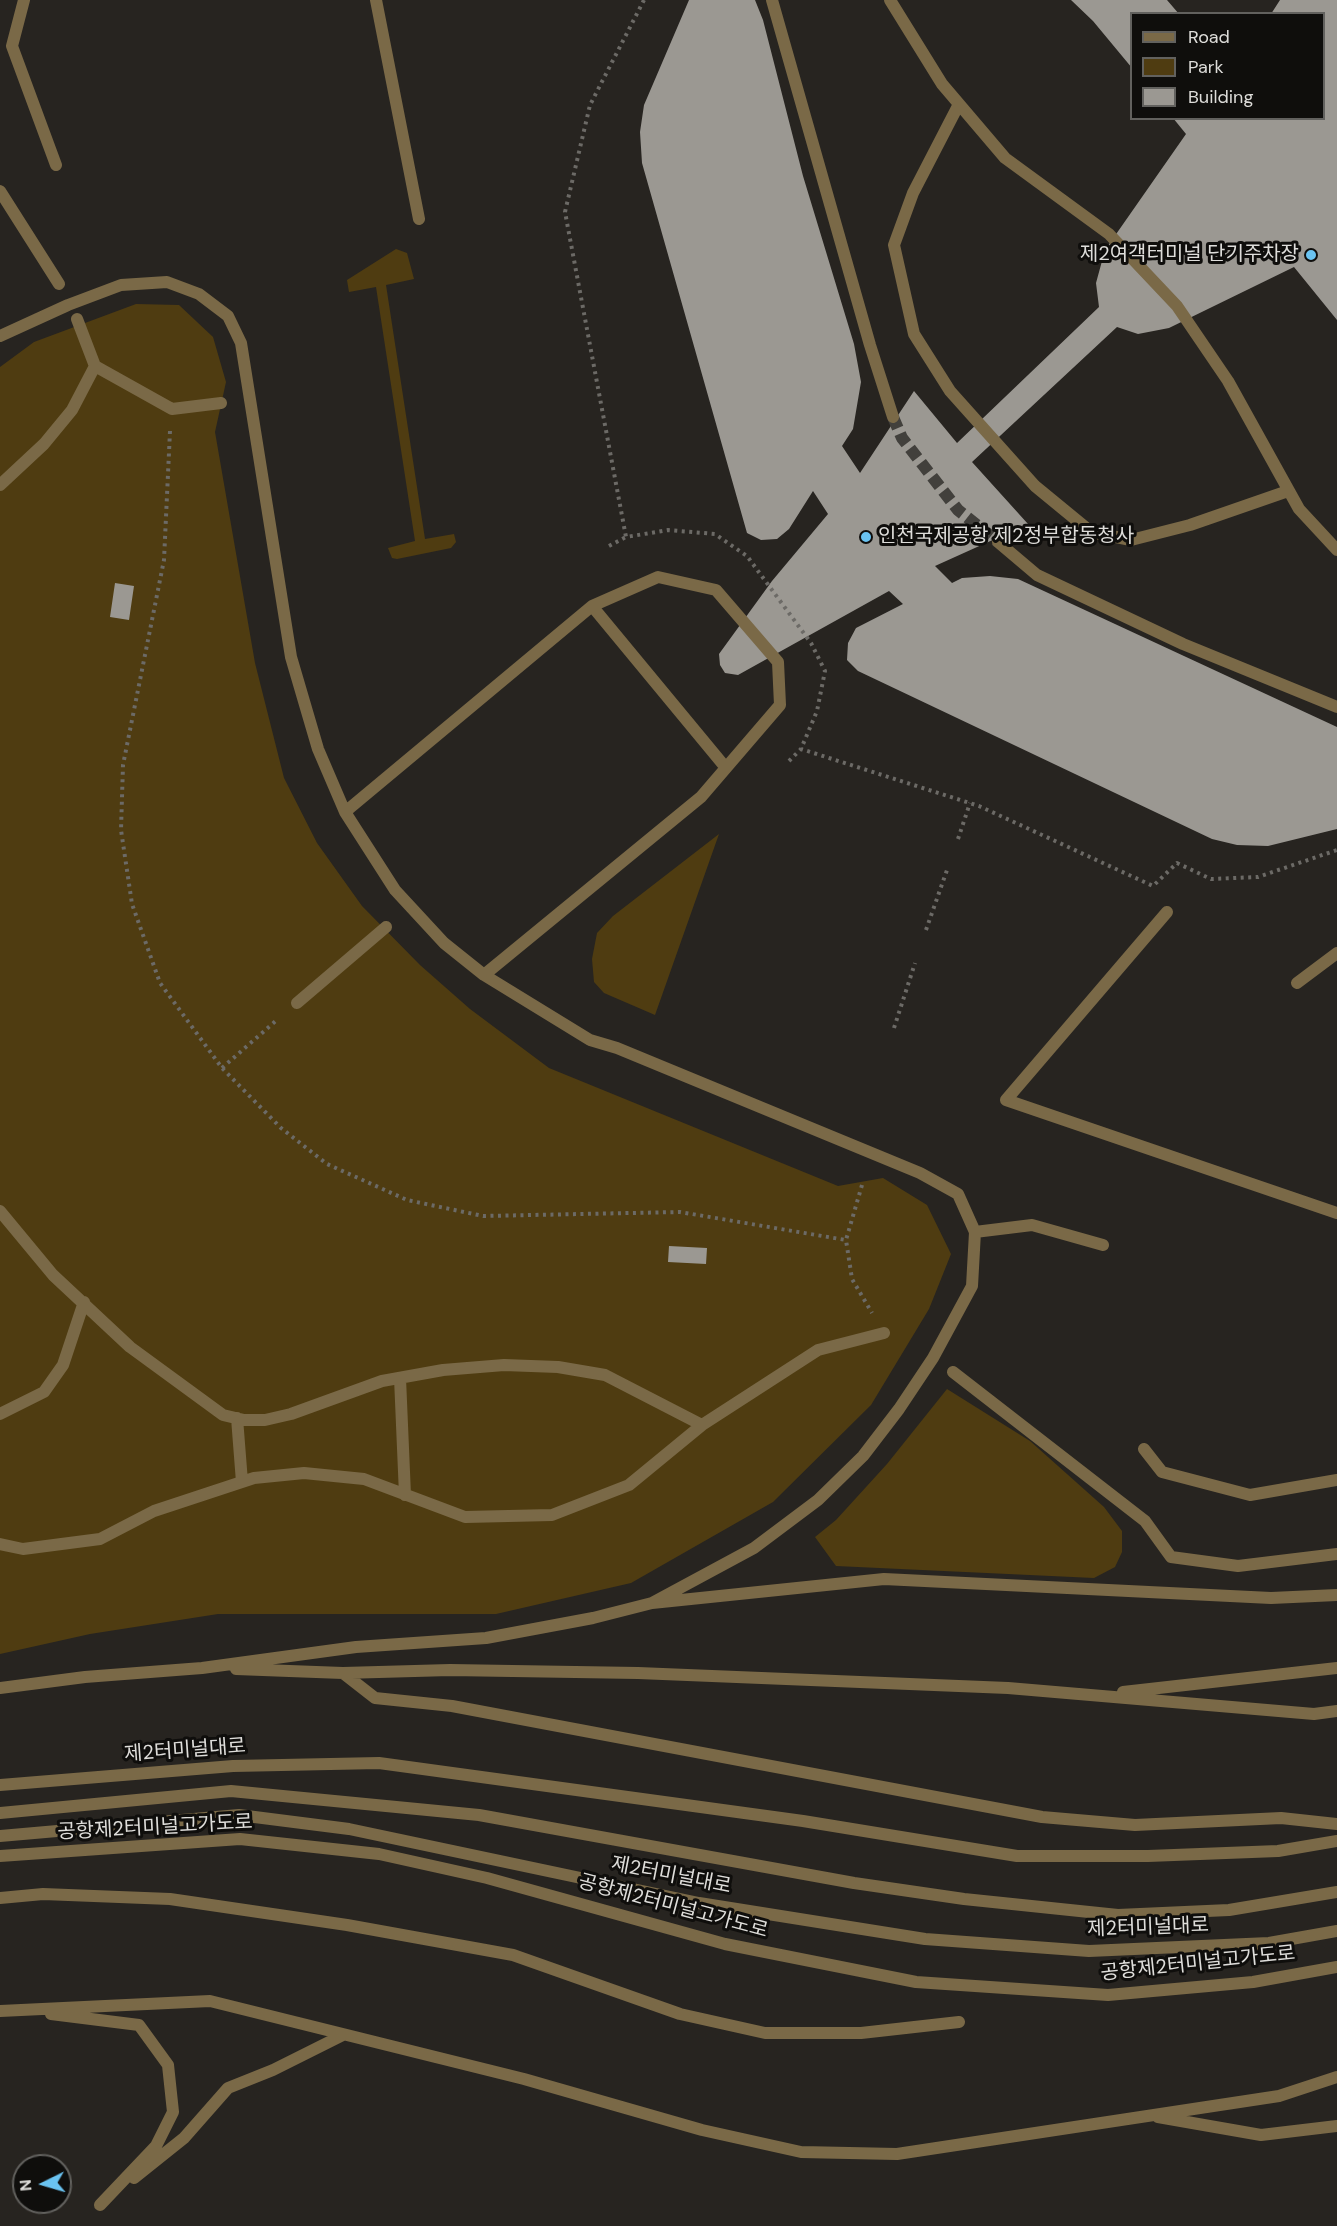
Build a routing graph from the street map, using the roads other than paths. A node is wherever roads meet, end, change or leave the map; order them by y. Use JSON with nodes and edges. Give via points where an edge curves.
{"nodes":[{"id":1,"x":24,"y":0,"type":"edge"},
{"id":2,"x":376,"y":0,"type":"edge"},
{"id":3,"x":772,"y":0,"type":"edge"},
{"id":4,"x":890,"y":0,"type":"edge"},
{"id":5,"x":959,"y":104,"type":"junction"},
{"id":6,"x":56,"y":165,"type":"dead end"},
{"id":7,"x":0,"y":191,"type":"edge"},
{"id":8,"x":419,"y":219,"type":"dead end"},
{"id":9,"x":58,"y":284,"type":"dead end"},
{"id":10,"x":77,"y":319,"type":"dead end"},
{"id":11,"x":0,"y":336,"type":"edge"},
{"id":12,"x":95,"y":366,"type":"junction"},
{"id":13,"x":221,"y":403,"type":"dead end"},
{"id":14,"x":893,"y":417,"type":"tunnel mouth"},
{"id":15,"x":0,"y":485,"type":"edge"},
{"id":16,"x":1288,"y":491,"type":"junction"},
{"id":17,"x":998,"y":542,"type":"tunnel mouth"},
{"id":18,"x":1337,"y":550,"type":"edge"},
{"id":19,"x":592,"y":606,"type":"junction"},
{"id":20,"x":1337,"y":707,"type":"edge"},
{"id":21,"x":726,"y":768,"type":"junction"},
{"id":22,"x":345,"y":812,"type":"junction"},
{"id":23,"x":1167,"y":912,"type":"dead end"},
{"id":24,"x":386,"y":927,"type":"dead end"},
{"id":25,"x":1337,"y":953,"type":"edge"},
{"id":26,"x":484,"y":975,"type":"junction"},
{"id":27,"x":1297,"y":983,"type":"dead end"},
{"id":28,"x":297,"y":1003,"type":"road end"},
{"id":29,"x":0,"y":1211,"type":"edge"},
{"id":30,"x":1337,"y":1213,"type":"edge"},
{"id":31,"x":975,"y":1232,"type":"junction"},
{"id":32,"x":1103,"y":1245,"type":"dead end"},
{"id":33,"x":84,"y":1302,"type":"junction"},
{"id":34,"x":884,"y":1333,"type":"road end"},
{"id":35,"x":953,"y":1372,"type":"dead end"},
{"id":36,"x":400,"y":1378,"type":"junction"},
{"id":37,"x":0,"y":1414,"type":"edge"},
{"id":38,"x":237,"y":1418,"type":"junction"},
{"id":39,"x":702,"y":1425,"type":"junction"},
{"id":40,"x":1144,"y":1449,"type":"dead end"},
{"id":41,"x":1337,"y":1480,"type":"edge"},
{"id":42,"x":242,"y":1482,"type":"junction"},
{"id":43,"x":405,"y":1495,"type":"junction"},
{"id":44,"x":0,"y":1544,"type":"edge"},
{"id":45,"x":1337,"y":1554,"type":"edge"},
{"id":46,"x":1337,"y":1595,"type":"edge"},
{"id":47,"x":652,"y":1603,"type":"junction"},
{"id":48,"x":202,"y":1668,"type":"junction"},
{"id":49,"x":1337,"y":1668,"type":"edge"},
{"id":50,"x":343,"y":1672,"type":"junction"},
{"id":51,"x":0,"y":1688,"type":"edge"},
{"id":52,"x":1098,"y":1695,"type":"junction"},
{"id":53,"x":1337,"y":1711,"type":"edge"},
{"id":54,"x":0,"y":1785,"type":"edge"},
{"id":55,"x":0,"y":1813,"type":"edge"},
{"id":56,"x":1337,"y":1824,"type":"edge"},
{"id":57,"x":0,"y":1836,"type":"edge"},
{"id":58,"x":1337,"y":1841,"type":"edge"},
{"id":59,"x":0,"y":1856,"type":"edge"},
{"id":60,"x":1337,"y":1892,"type":"edge"},
{"id":61,"x":0,"y":1898,"type":"edge"},
{"id":62,"x":1337,"y":1931,"type":"edge"},
{"id":63,"x":1337,"y":1967,"type":"edge"},
{"id":64,"x":14,"y":2009,"type":"junction"},
{"id":65,"x":0,"y":2011,"type":"edge"},
{"id":66,"x":959,"y":2022,"type":"dead end"},
{"id":67,"x":343,"y":2035,"type":"junction"},
{"id":68,"x":1337,"y":2077,"type":"edge"},
{"id":69,"x":1145,"y":2115,"type":"junction"},
{"id":70,"x":1337,"y":2126,"type":"edge"}],
"edges":[{"from":1,"to":6,"type":"street","via":[[12,46]]},
{"from":2,"to":8,"type":"street"},
{"from":3,"to":14,"type":"street"},
{"from":4,"to":5,"type":"street","via":[[942,84]]},
{"from":5,"to":16,"type":"street","via":[[1005,158],[1108,234],[1177,306],[1228,381]]},
{"from":5,"to":16,"type":"street","via":[[913,193],[894,245],[914,334],[950,391],[1035,486],[1091,532],[1131,540],[1190,525]]},
{"from":7,"to":9,"type":"street"},
{"from":10,"to":12,"type":"street"},
{"from":11,"to":22,"type":"street","via":[[121,285],[167,282],[199,294],[228,316],[241,343],[291,657],[318,749]]},
{"from":12,"to":13,"type":"street","via":[[172,409]]},
{"from":12,"to":15,"type":"street","via":[[72,410],[44,444]]},
{"from":16,"to":18,"type":"street","via":[[1299,509]]},
{"from":17,"to":20,"type":"street","via":[[1037,575],[1183,644]]},
{"from":19,"to":21,"type":"street"},
{"from":19,"to":21,"type":"street","via":[[658,578],[716,590],[778,662],[780,705]]},
{"from":19,"to":22,"type":"street"},
{"from":21,"to":26,"type":"street","via":[[701,796]]},
{"from":22,"to":26,"type":"street","via":[[395,890],[444,943]]},
{"from":23,"to":30,"type":"street","via":[[1006,1100]]},
{"from":24,"to":28,"type":"street"},
{"from":25,"to":27,"type":"street"},
{"from":26,"to":31,"type":"street","via":[[590,1040],[920,1173],[958,1194]]},
{"from":29,"to":33,"type":"street","via":[[53,1275]]},
{"from":31,"to":32,"type":"street","via":[[1032,1225]]},
{"from":31,"to":47,"type":"street","via":[[972,1286],[933,1358],[863,1456],[818,1500],[754,1548]]},
{"from":33,"to":37,"type":"street","via":[[63,1365],[44,1392]]},
{"from":33,"to":38,"type":"street","via":[[130,1347],[223,1415]]},
{"from":34,"to":39,"type":"street","via":[[818,1350]]},
{"from":35,"to":45,"type":"street","via":[[1145,1521],[1171,1557],[1238,1566]]},
{"from":36,"to":38,"type":"street","via":[[291,1414],[265,1420]]},
{"from":36,"to":39,"type":"street","via":[[504,1365],[558,1367],[605,1375]]},
{"from":36,"to":43,"type":"street"},
{"from":38,"to":42,"type":"street"},
{"from":39,"to":43,"type":"street","via":[[628,1485],[552,1515],[465,1517]]},
{"from":40,"to":41,"type":"street","via":[[1162,1472],[1250,1495]]},
{"from":42,"to":43,"type":"street","via":[[304,1473],[364,1479]]},
{"from":42,"to":44,"type":"street","via":[[154,1511],[100,1539],[23,1549]]},
{"from":46,"to":47,"type":"street","via":[[1271,1598],[884,1579]]},
{"from":47,"to":48,"type":"street","via":[[486,1638],[356,1647]]},
{"from":48,"to":50,"type":"street"},
{"from":48,"to":51,"type":"street"},
{"from":49,"to":52,"type":"street"},
{"from":50,"to":52,"type":"street","via":[[638,1673]]},
{"from":50,"to":56,"type":"street","via":[[375,1698],[452,1706],[1042,1817],[1135,1825],[1281,1818]]},
{"from":52,"to":53,"type":"street","via":[[1314,1714]]},
{"from":54,"to":58,"type":"street","name":"제2터미널대로","via":[[233,1766],[379,1763],[803,1821],[1017,1856],[1278,1851]]},
{"from":55,"to":60,"type":"street","name":"공항제2터미널고가도로","via":[[231,1791],[479,1815],[854,1883],[1118,1915],[1229,1910]]},
{"from":57,"to":62,"type":"street","name":"제2터미널대로","via":[[239,1815],[349,1829],[699,1903],[903,1936],[1089,1951],[1269,1943]]},
{"from":59,"to":63,"type":"street","name":"공항제2터미널고가도로","via":[[240,1839],[379,1854],[487,1878],[725,1944],[916,1982],[1108,1995],[1253,1982]]},
{"from":61,"to":66,"type":"street","via":[[43,1894],[170,1899],[347,1924],[513,1955],[680,2014],[765,2033],[861,2033]]},
{"from":64,"to":65,"type":"street"},
{"from":64,"to":67,"type":"street","via":[[210,2001]]},
{"from":64,"to":67,"type":"street","via":[[139,2025],[168,2065],[173,2112],[156,2146],[100,2205],[184,2138],[228,2088]]},
{"from":67,"to":69,"type":"street","via":[[524,2079],[702,2130],[801,2152],[897,2154]]},
{"from":68,"to":69,"type":"street","via":[[1279,2096]]},
{"from":69,"to":70,"type":"street","via":[[1261,2135]]}]}
